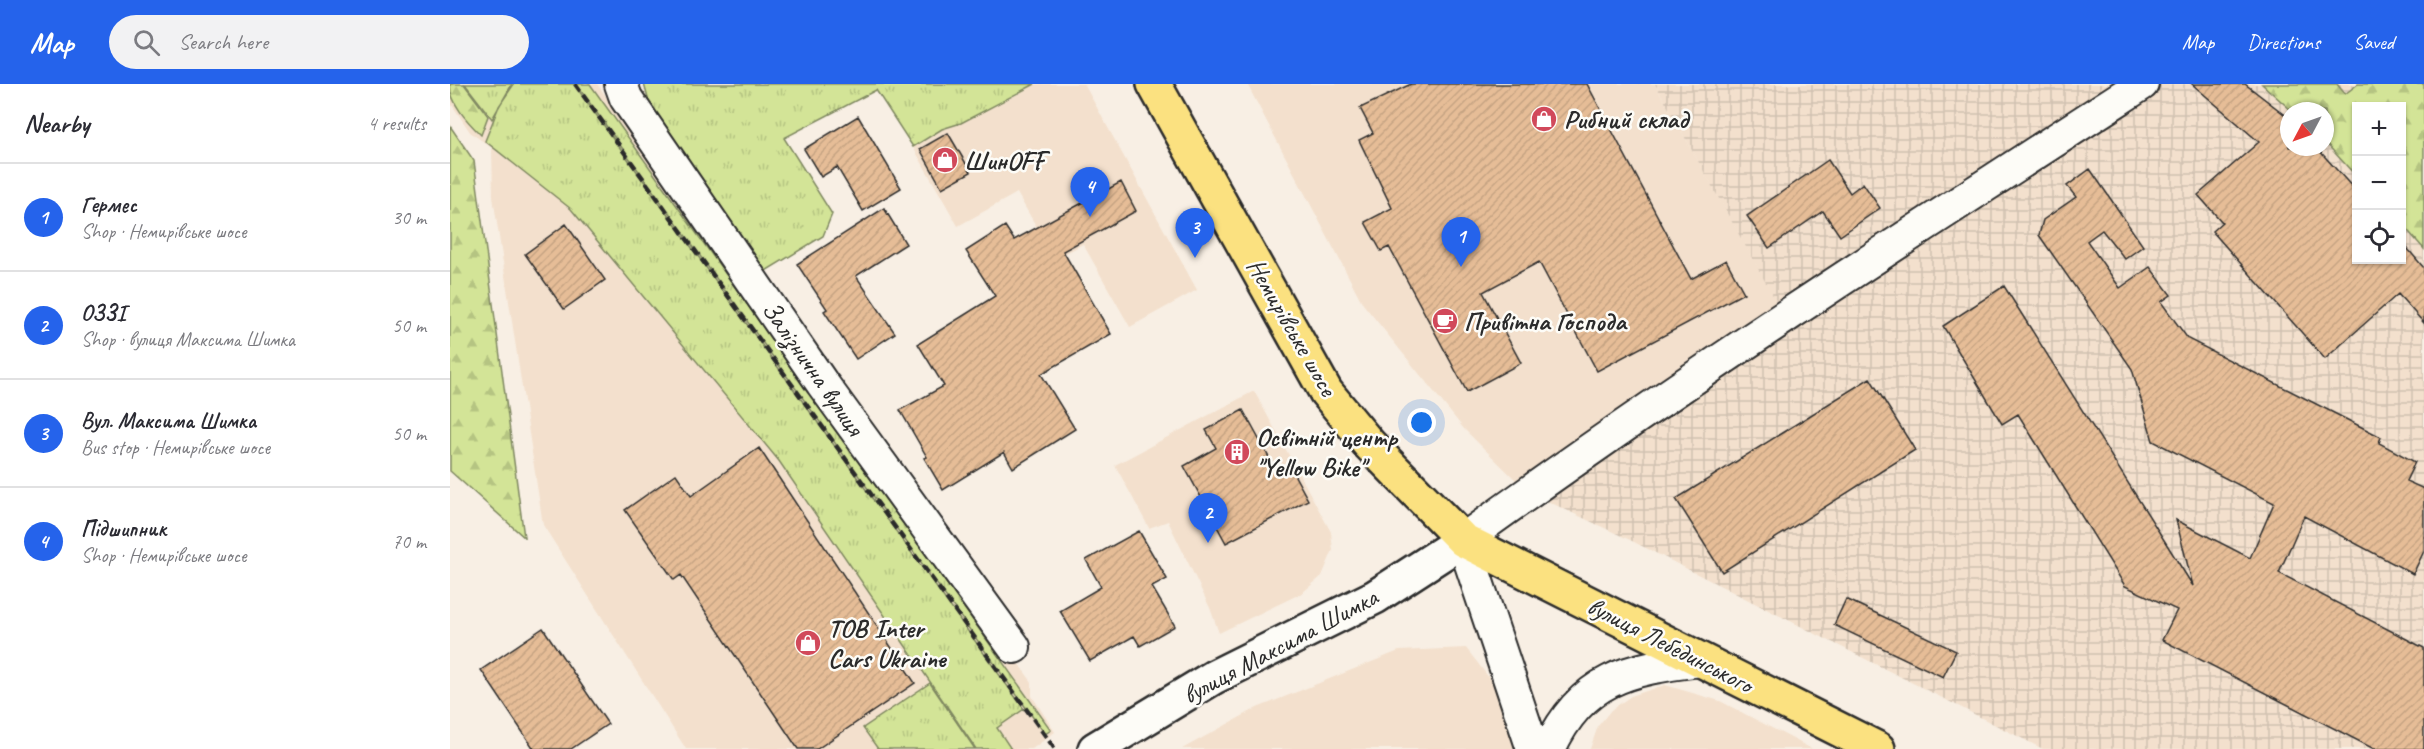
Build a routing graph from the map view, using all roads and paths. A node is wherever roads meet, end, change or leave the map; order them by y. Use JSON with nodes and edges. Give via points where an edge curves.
{"nodes":[{"id":1,"x":621,"y":84,"type":"edge"},
{"id":2,"x":1154,"y":84,"type":"edge"},
{"id":3,"x":2142,"y":84,"type":"edge"},
{"id":4,"x":1462,"y":540,"type":"junction"},
{"id":5,"x":1014,"y":647,"type":"dead end"},
{"id":6,"x":1700,"y":660,"type":"junction"},
{"id":7,"x":1095,"y":749,"type":"edge"},
{"id":8,"x":1533,"y":749,"type":"edge"},
{"id":9,"x":1549,"y":749,"type":"edge"},
{"id":10,"x":1878,"y":749,"type":"edge"}],
"edges":[{"from":1,"to":5,"type":"street","name":"Залізнична вулиця","via":[[626,98],[822,383]]},
{"from":2,"to":4,"type":"main road","name":"Немирівське шосе","via":[[1326,392],[1369,444]]},
{"from":3,"to":4,"type":"street","via":[[1849,274]]},
{"from":4,"to":6,"type":"main road","name":"вулиця Лебединського"},
{"from":4,"to":7,"type":"main road","name":"вулиця Максима Шимка","via":[[1376,597],[1214,677]]},
{"from":4,"to":8,"type":"street","name":"Немирівське шосе"},
{"from":6,"to":9,"type":"street","via":[[1648,667],[1594,689],[1573,708]]},
{"from":6,"to":10,"type":"main road","name":"вулиця Лебединського"}]}
